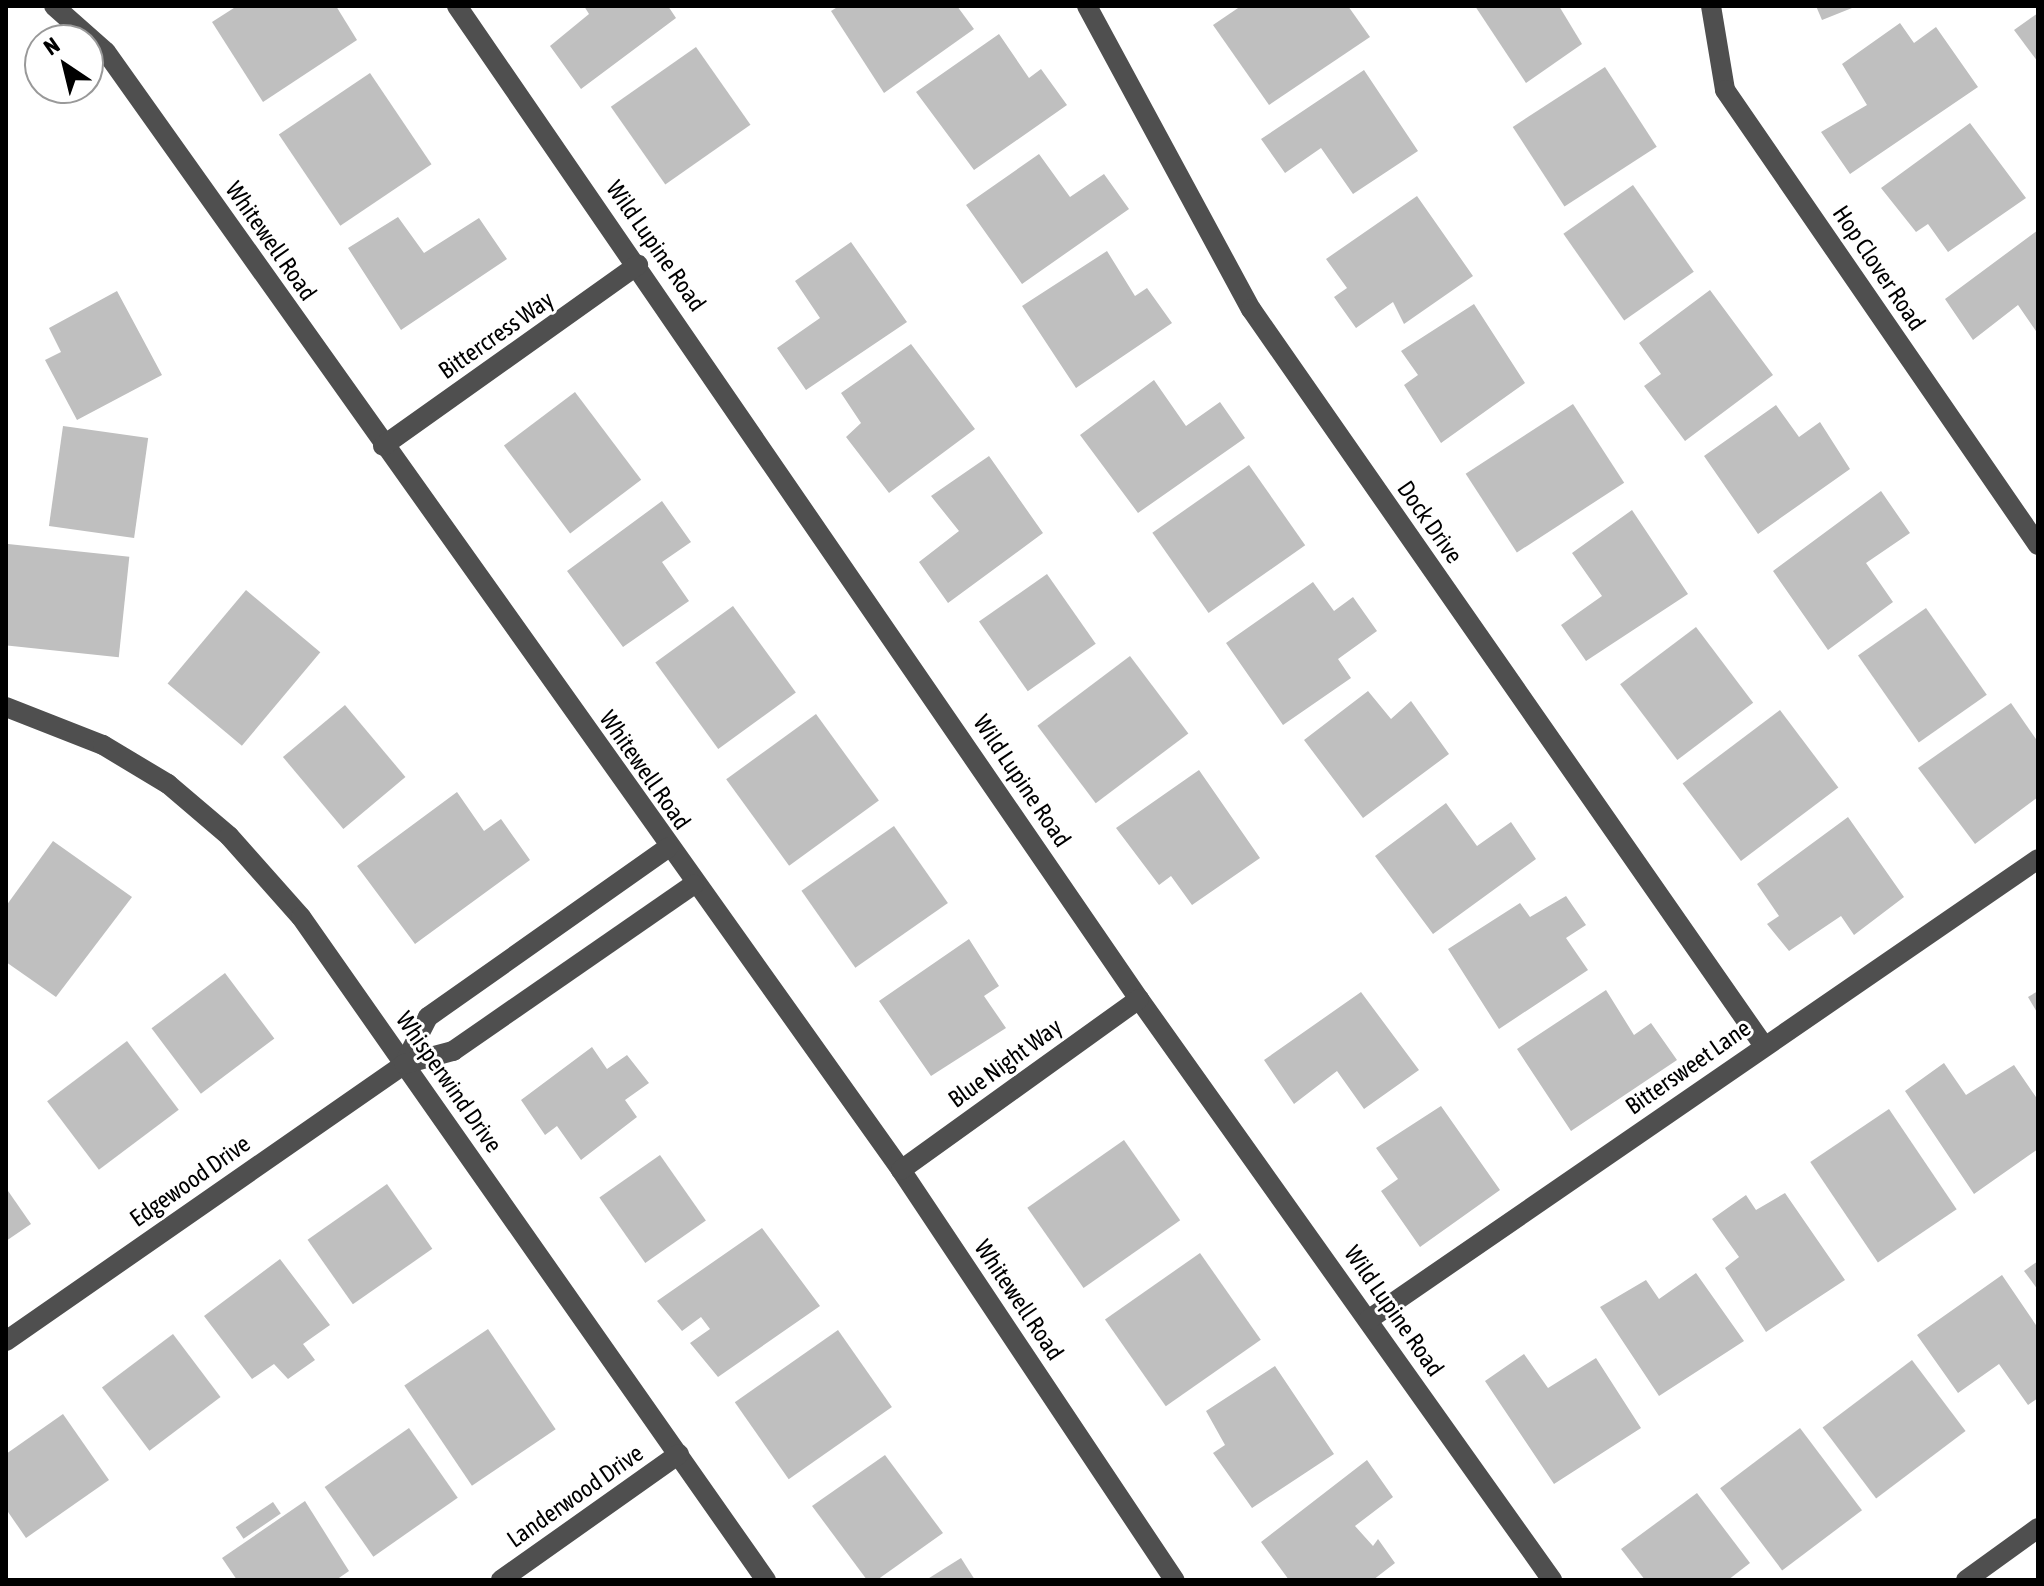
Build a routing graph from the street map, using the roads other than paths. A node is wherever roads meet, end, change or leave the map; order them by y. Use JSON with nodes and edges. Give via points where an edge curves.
{"nodes":[{"id":1,"x":54,"y":6,"type":"edge"},
{"id":2,"x":457,"y":6,"type":"edge"},
{"id":3,"x":1087,"y":6,"type":"edge"},
{"id":4,"x":1711,"y":6,"type":"edge"},
{"id":5,"x":638,"y":265,"type":"junction"},
{"id":6,"x":383,"y":446,"type":"junction"},
{"id":7,"x":2038,"y":545,"type":"edge"},
{"id":8,"x":6,"y":707,"type":"edge"},
{"id":9,"x":668,"y":848,"type":"junction"},
{"id":10,"x":2038,"y":859,"type":"edge"},
{"id":11,"x":694,"y":884,"type":"junction"},
{"id":12,"x":1139,"y":999,"type":"junction"},
{"id":13,"x":1764,"y":1046,"type":"junction"},
{"id":14,"x":404,"y":1064,"type":"junction"},
{"id":15,"x":901,"y":1170,"type":"junction"},
{"id":16,"x":1368,"y":1320,"type":"junction"},
{"id":17,"x":6,"y":1341,"type":"edge"},
{"id":18,"x":679,"y":1454,"type":"junction"},
{"id":19,"x":2038,"y":1528,"type":"edge"},
{"id":20,"x":501,"y":1580,"type":"edge"},
{"id":21,"x":766,"y":1580,"type":"edge"},
{"id":22,"x":1174,"y":1580,"type":"edge"},
{"id":23,"x":1552,"y":1580,"type":"edge"},
{"id":24,"x":1966,"y":1580,"type":"edge"}],
"edges":[{"from":1,"to":6,"type":"street","name":"Whitewell Road","via":[[106,52]]},
{"from":2,"to":5,"type":"street","name":"Wild Lupine Road"},
{"from":3,"to":13,"type":"street","name":"Dock Drive","via":[[1251,309]]},
{"from":4,"to":7,"type":"street","name":"Hop Clover Road","via":[[1725,90]]},
{"from":5,"to":6,"type":"street","name":"Bittercress Way"},
{"from":5,"to":12,"type":"street","name":"Wild Lupine Road"},
{"from":6,"to":9,"type":"street","name":"Whitewell Road"},
{"from":8,"to":14,"type":"street","name":"Whisperwind Drive","via":[[103,745],[168,784],[229,836],[301,917]]},
{"from":9,"to":11,"type":"street","name":"Whitewell Road"},
{"from":9,"to":14,"type":"street","name":"Edgewood Drive","via":[[428,1017]]},
{"from":10,"to":13,"type":"street","name":"Bittersweet Lane"},
{"from":11,"to":14,"type":"street","name":"Edgewood Drive","via":[[453,1051]]},
{"from":11,"to":15,"type":"street","name":"Whitewell Road"},
{"from":12,"to":15,"type":"street","name":"Blue Night Way"},
{"from":12,"to":16,"type":"street","name":"Wild Lupine Road"},
{"from":13,"to":16,"type":"street","name":"Bittersweet Lane"},
{"from":14,"to":17,"type":"street","name":"Edgewood Drive"},
{"from":14,"to":18,"type":"street","name":"Whisperwind Drive"},
{"from":15,"to":22,"type":"street","name":"Whitewell Road"},
{"from":16,"to":23,"type":"street","name":"Wild Lupine Road"},
{"from":18,"to":20,"type":"street","name":"Landerwood Drive"},
{"from":18,"to":21,"type":"street","name":"Whisperwind Drive"},
{"from":19,"to":24,"type":"street"}]}
